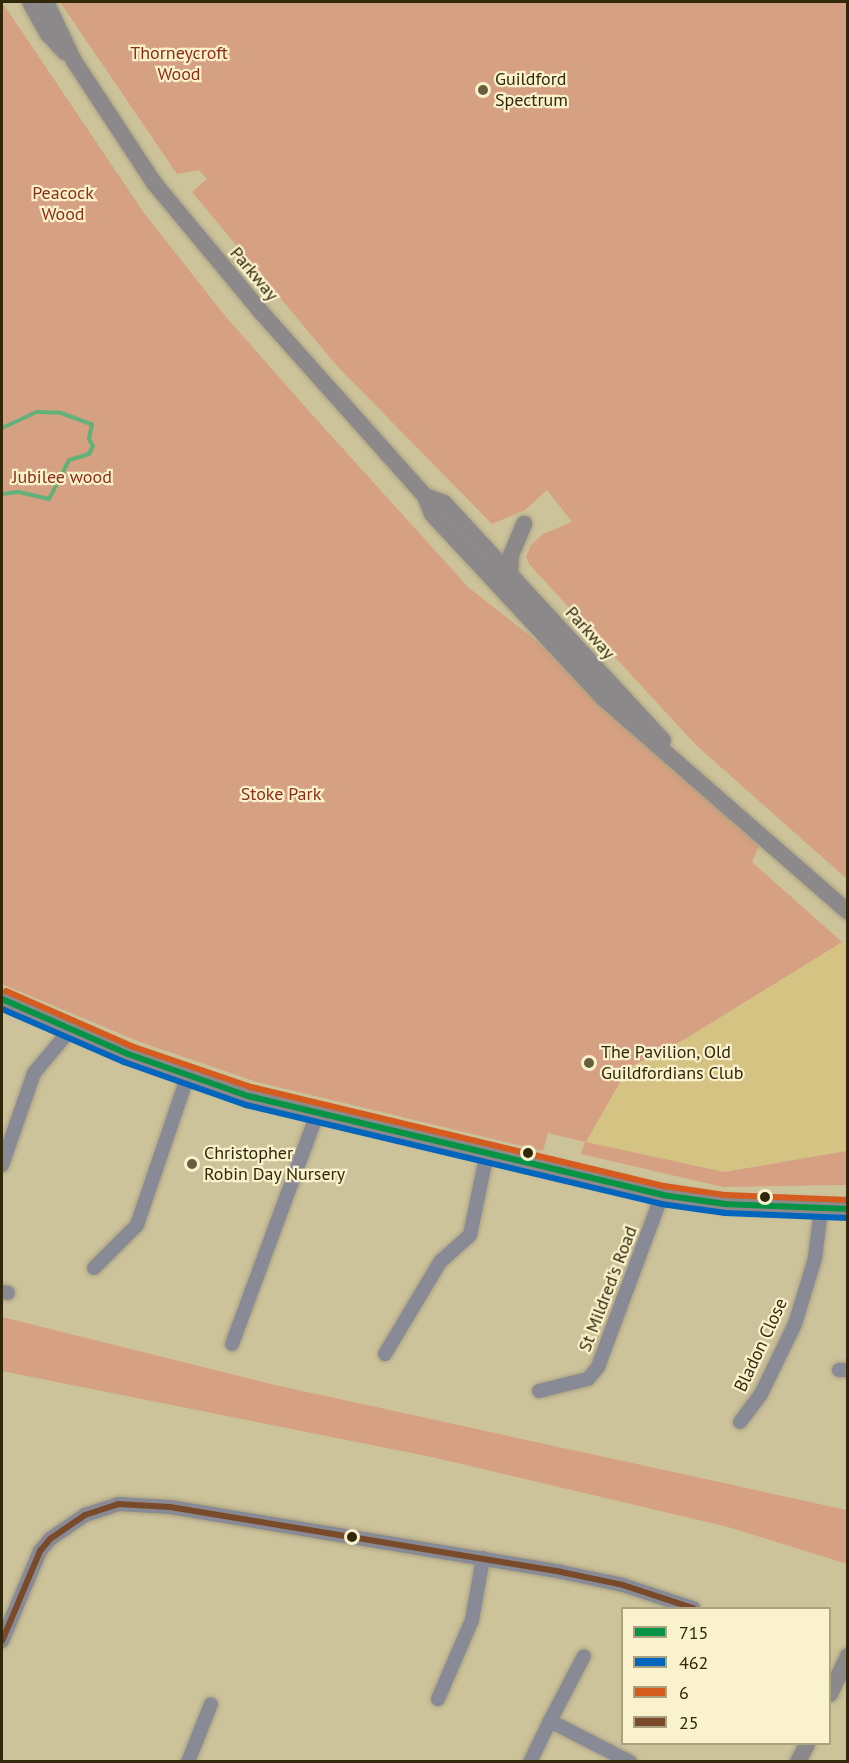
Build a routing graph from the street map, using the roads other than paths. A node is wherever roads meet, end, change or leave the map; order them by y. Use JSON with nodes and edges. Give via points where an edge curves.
{"nodes":[{"id":1,"x":30,"y":2,"type":"edge"},
{"id":2,"x":46,"y":2,"type":"edge"},
{"id":3,"x":74,"y":61,"type":"junction"},
{"id":4,"x":425,"y":496,"type":"junction"},
{"id":5,"x":524,"y":524,"type":"dead end"},
{"id":6,"x":510,"y":575,"type":"junction"},
{"id":7,"x":723,"y":804,"type":"junction"},
{"id":8,"x":848,"y":912,"type":"edge"},
{"id":9,"x":2,"y":999,"type":"edge"},
{"id":10,"x":70,"y":1030,"type":"junction"},
{"id":11,"x":188,"y":1075,"type":"junction"},
{"id":12,"x":318,"y":1112,"type":"junction"},
{"id":13,"x":487,"y":1153,"type":"junction"},
{"id":14,"x":2,"y":1165,"type":"edge"},
{"id":15,"x":662,"y":1195,"type":"junction"},
{"id":16,"x":848,"y":1209,"type":"edge"},
{"id":17,"x":821,"y":1210,"type":"junction"},
{"id":18,"x":94,"y":1268,"type":"dead end"},
{"id":19,"x":232,"y":1344,"type":"dead end"},
{"id":20,"x":385,"y":1354,"type":"dead end"},
{"id":21,"x":539,"y":1390,"type":"dead end"},
{"id":22,"x":740,"y":1422,"type":"dead end"},
{"id":23,"x":483,"y":1558,"type":"junction"},
{"id":24,"x":690,"y":1607,"type":"edge"},
{"id":25,"x":2,"y":1641,"type":"edge"},
{"id":26,"x":584,"y":1656,"type":"dead end"},
{"id":27,"x":848,"y":1656,"type":"edge"},
{"id":28,"x":833,"y":1677,"type":"edge"},
{"id":29,"x":438,"y":1699,"type":"dead end"},
{"id":30,"x":211,"y":1704,"type":"dead end"},
{"id":31,"x":550,"y":1721,"type":"junction"},
{"id":32,"x":806,"y":1745,"type":"edge"},
{"id":33,"x":188,"y":1761,"type":"edge"},
{"id":34,"x":530,"y":1761,"type":"edge"},
{"id":35,"x":630,"y":1761,"type":"edge"},
{"id":36,"x":798,"y":1761,"type":"edge"}],
"edges":[{"from":1,"to":3,"type":"main road","name":"Parkway","via":[[48,34]]},
{"from":2,"to":3,"type":"main road","name":"Parkway"},
{"from":3,"to":4,"type":"main road","name":"Parkway","via":[[181,218]]},
{"from":4,"to":6,"type":"main road","name":"Parkway","via":[[444,503]]},
{"from":4,"to":7,"type":"main road","name":"Parkway","via":[[432,514],[603,698]]},
{"from":5,"to":6,"type":"main road","via":[[513,546]]},
{"from":6,"to":7,"type":"main road","name":"Parkway"},
{"from":7,"to":8,"type":"main road","name":"Parkway"},
{"from":9,"to":10,"type":"main road"},
{"from":10,"to":11,"type":"main road"},
{"from":10,"to":14,"type":"street","via":[[33,1073]]},
{"from":11,"to":12,"type":"main road","via":[[248,1096]]},
{"from":11,"to":18,"type":"street","via":[[137,1225]]},
{"from":12,"to":13,"type":"main road"},
{"from":12,"to":19,"type":"street"},
{"from":13,"to":15,"type":"main road"},
{"from":13,"to":20,"type":"street","via":[[470,1235],[440,1262]]},
{"from":15,"to":17,"type":"main road","via":[[725,1204]]},
{"from":15,"to":21,"type":"street","name":"St Mildred's Road","via":[[598,1367],[588,1379]]},
{"from":16,"to":17,"type":"main road"},
{"from":17,"to":22,"type":"street","name":"Bladon Close","via":[[815,1258],[795,1324],[761,1394]]},
{"from":23,"to":24,"type":"street","via":[[623,1585]]},
{"from":23,"to":25,"type":"street","via":[[170,1507],[117,1504],[85,1515],[50,1539],[36,1560]]},
{"from":23,"to":29,"type":"street","via":[[472,1620]]},
{"from":26,"to":31,"type":"street"},
{"from":27,"to":28,"type":"main road"},
{"from":30,"to":33,"type":"street"},
{"from":31,"to":34,"type":"street"},
{"from":31,"to":35,"type":"street"},
{"from":32,"to":36,"type":"main road"}]}
